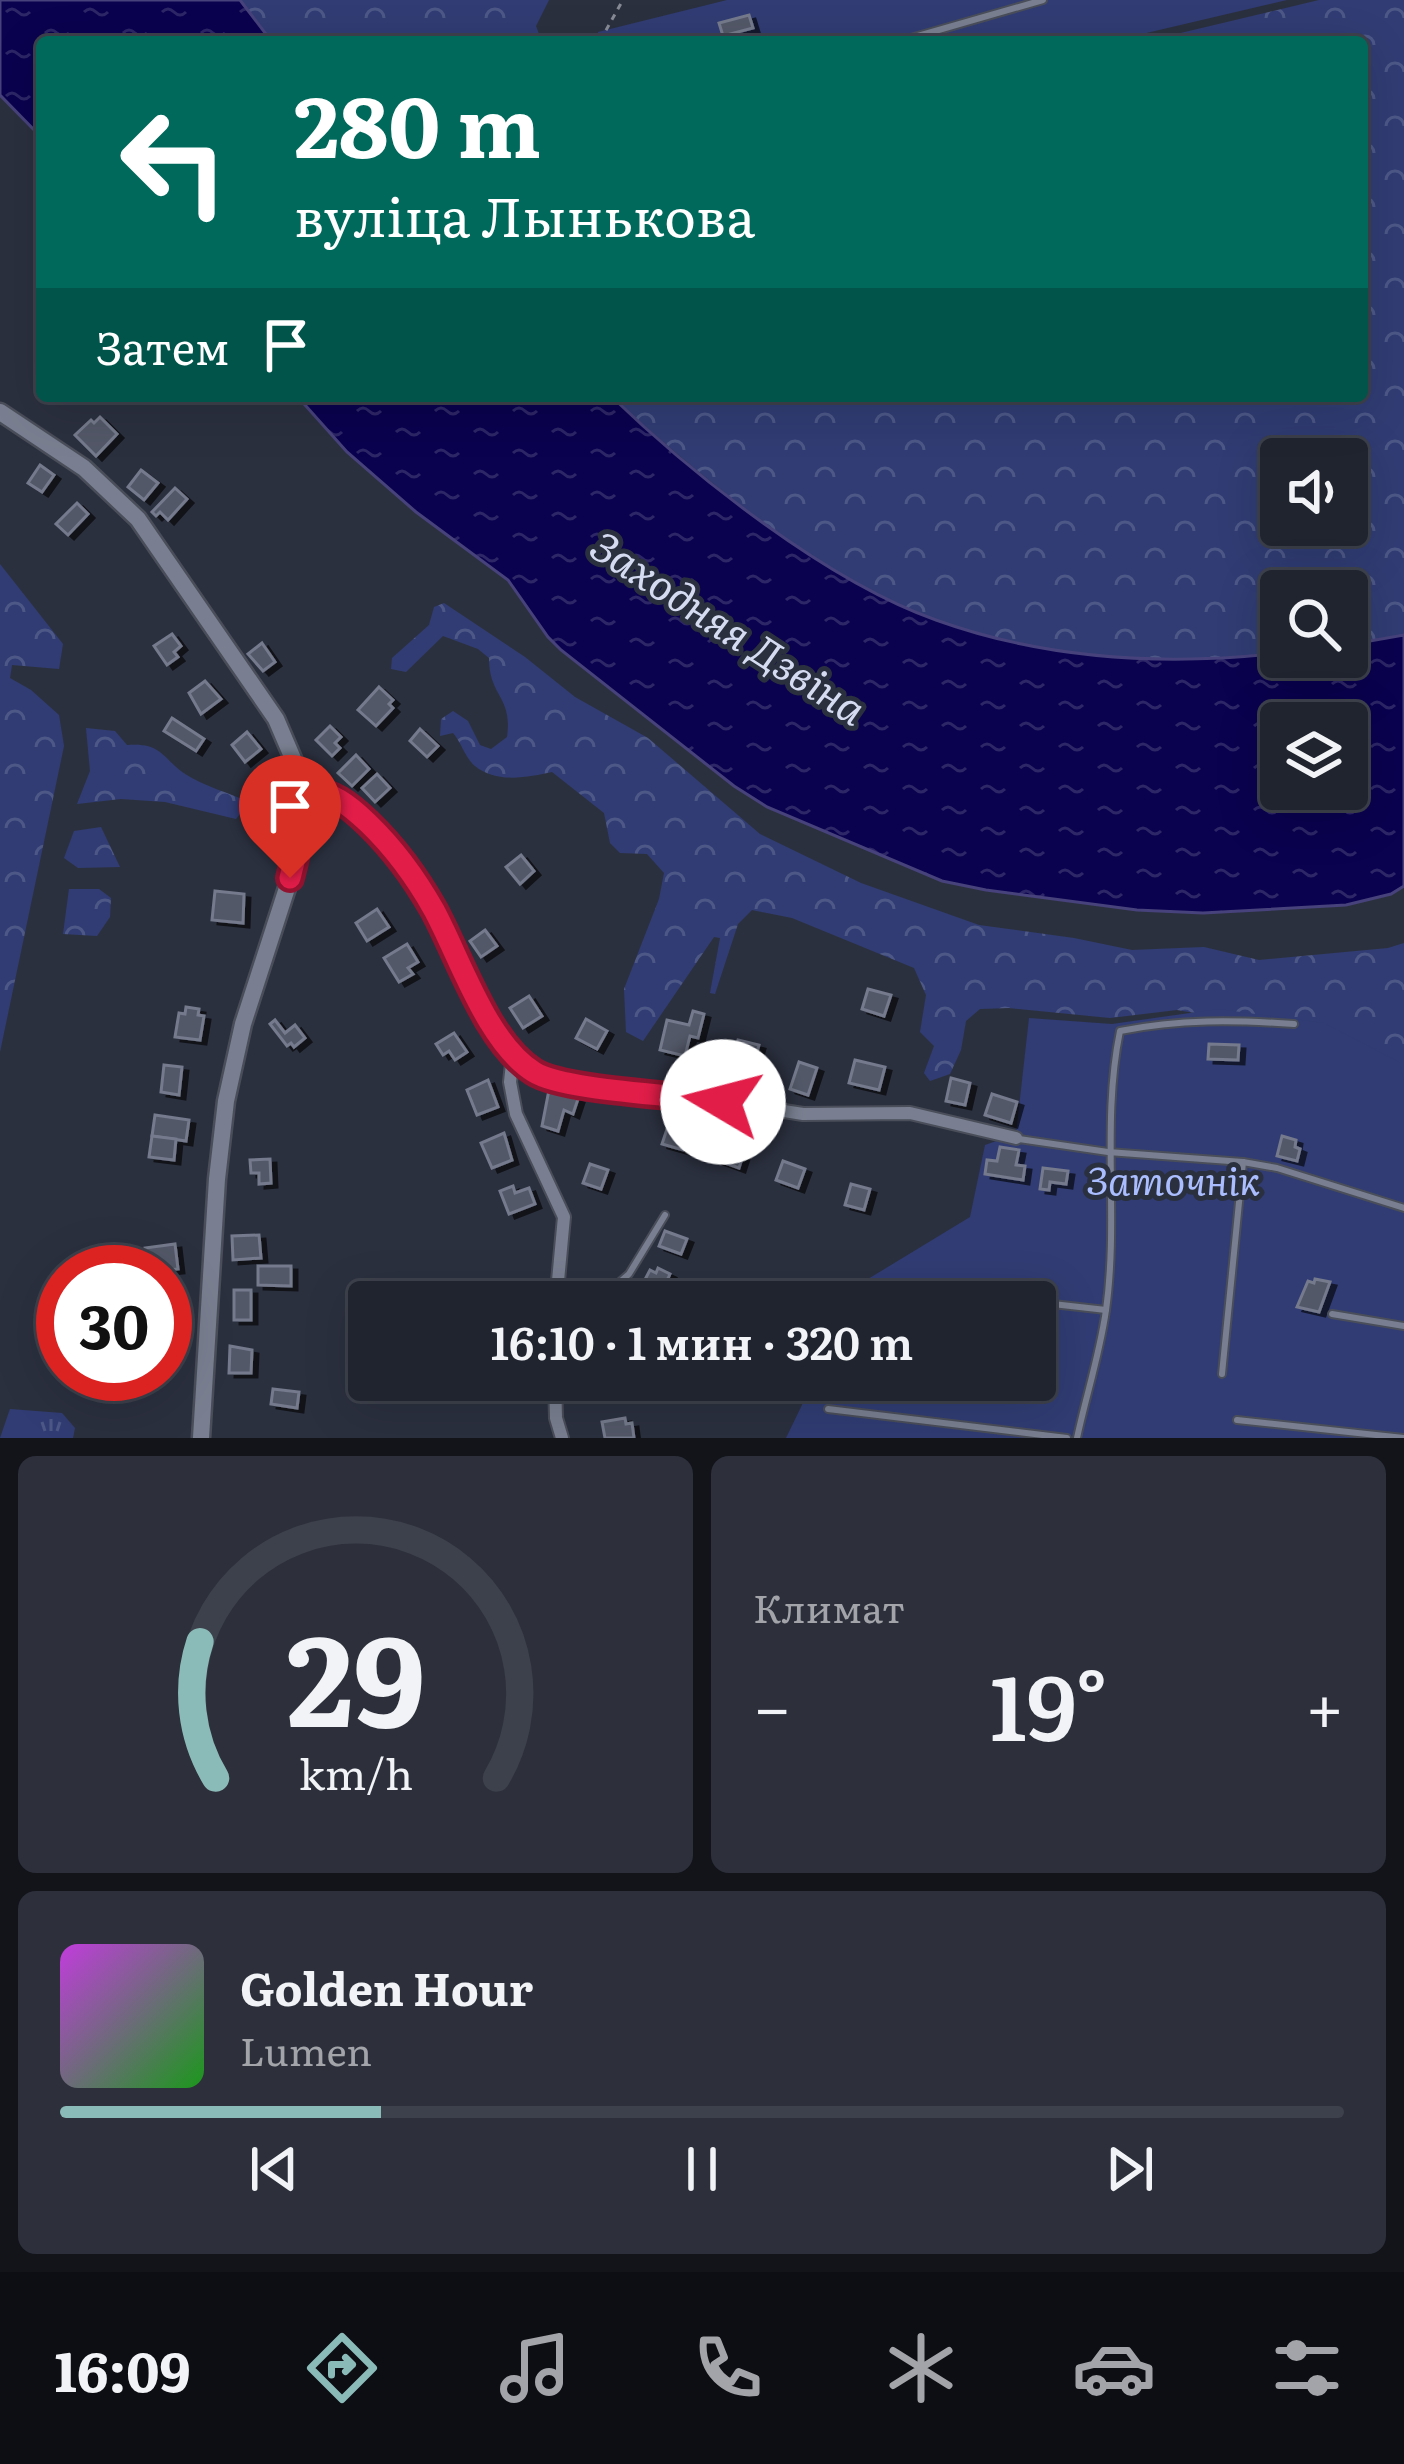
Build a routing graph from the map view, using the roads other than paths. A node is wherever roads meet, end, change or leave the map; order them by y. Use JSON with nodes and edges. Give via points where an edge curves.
{"nodes":[{"id":1,"x":1043,"y":0,"type":"edge"},
{"id":2,"x":918,"y":36,"type":"edge"},
{"id":3,"x":0,"y":412,"type":"edge"},
{"id":4,"x":306,"y":789,"type":"junction"},
{"id":5,"x":1294,"y":1024,"type":"dead end"},
{"id":6,"x":513,"y":1055,"type":"junction"},
{"id":7,"x":1016,"y":1138,"type":"joint"},
{"id":8,"x":1108,"y":1152,"type":"junction"},
{"id":9,"x":1244,"y":1162,"type":"junction"},
{"id":10,"x":1404,"y":1208,"type":"edge"},
{"id":11,"x":664,"y":1215,"type":"dead end"},
{"id":12,"x":558,"y":1281,"type":"edge"},
{"id":13,"x":621,"y":1281,"type":"edge"},
{"id":14,"x":1056,"y":1305,"type":"edge"},
{"id":15,"x":1106,"y":1310,"type":"junction"},
{"id":16,"x":1332,"y":1314,"type":"dead end"},
{"id":17,"x":1404,"y":1326,"type":"edge"},
{"id":18,"x":1222,"y":1374,"type":"dead end"},
{"id":19,"x":555,"y":1401,"type":"edge"},
{"id":20,"x":828,"y":1409,"type":"dead end"},
{"id":21,"x":1238,"y":1420,"type":"dead end"},
{"id":22,"x":202,"y":1438,"type":"edge"},
{"id":23,"x":562,"y":1438,"type":"edge"},
{"id":24,"x":1067,"y":1438,"type":"edge"},
{"id":25,"x":1077,"y":1438,"type":"edge"},
{"id":26,"x":1404,"y":1438,"type":"edge"}],
"edges":[{"from":1,"to":2,"type":"lane"},
{"from":3,"to":4,"type":"street","via":[[84,469],[138,519],[276,719]]},
{"from":4,"to":6,"type":"street","via":[[342,799],[395,849]]},
{"from":4,"to":22,"type":"street","via":[[298,854],[226,1101]]},
{"from":5,"to":8,"type":"lane","via":[[1213,1018],[1120,1030]]},
{"from":6,"to":7,"type":"street","via":[[538,1075],[571,1083],[803,1114],[910,1113]]},
{"from":6,"to":12,"type":"street","via":[[516,1114],[564,1217]]},
{"from":7,"to":8,"type":"lane"},
{"from":8,"to":9,"type":"lane"},
{"from":8,"to":15,"type":"lane"},
{"from":9,"to":10,"type":"lane"},
{"from":9,"to":18,"type":"lane"},
{"from":11,"to":13,"type":"lane"},
{"from":14,"to":15,"type":"lane"},
{"from":15,"to":25,"type":"lane"},
{"from":16,"to":17,"type":"lane"},
{"from":19,"to":23,"type":"street"},
{"from":20,"to":24,"type":"lane"},
{"from":21,"to":26,"type":"lane"}]}
